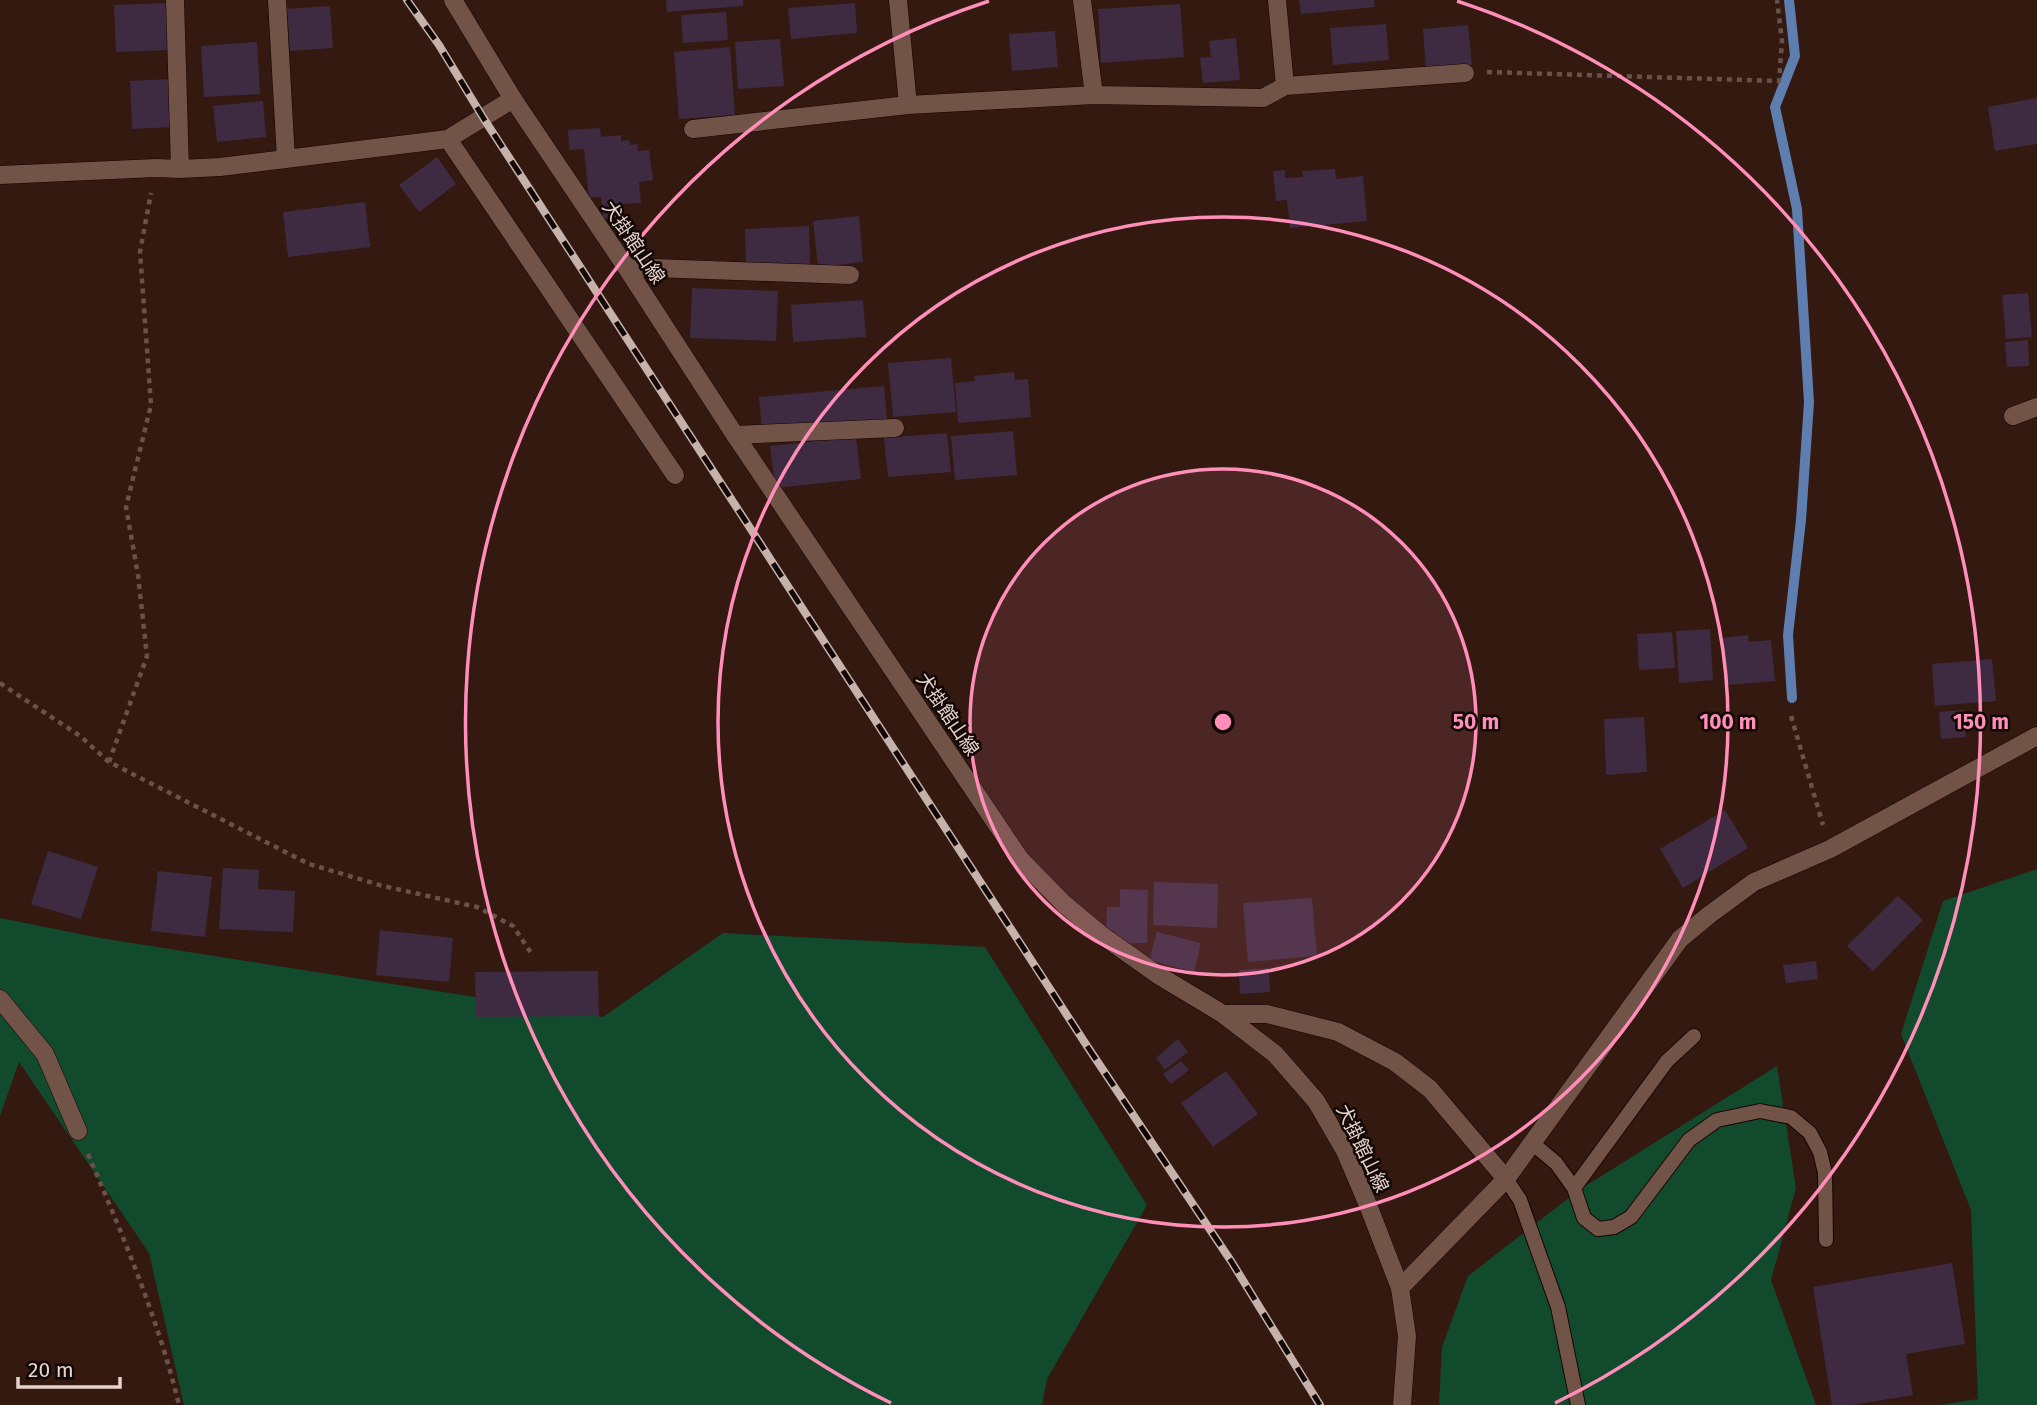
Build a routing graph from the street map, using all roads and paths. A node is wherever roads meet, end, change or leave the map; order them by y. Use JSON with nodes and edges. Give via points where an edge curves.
{"nodes":[{"id":1,"x":175,"y":0,"type":"edge"},
{"id":2,"x":278,"y":0,"type":"edge"},
{"id":3,"x":453,"y":0,"type":"edge"},
{"id":4,"x":898,"y":0,"type":"edge"},
{"id":5,"x":1082,"y":0,"type":"edge"},
{"id":6,"x":1277,"y":0,"type":"edge"},
{"id":7,"x":1777,"y":0,"type":"edge"},
{"id":8,"x":1465,"y":73,"type":"joint"},
{"id":9,"x":1285,"y":86,"type":"junction"},
{"id":10,"x":1094,"y":95,"type":"junction"},
{"id":11,"x":513,"y":99,"type":"junction"},
{"id":12,"x":908,"y":105,"type":"junction"},
{"id":13,"x":693,"y":129,"type":"dead end"},
{"id":14,"x":448,"y":139,"type":"junction"},
{"id":15,"x":286,"y":159,"type":"junction"},
{"id":16,"x":156,"y":168,"type":"junction"},
{"id":17,"x":180,"y":169,"type":"junction"},
{"id":18,"x":0,"y":175,"type":"edge"},
{"id":19,"x":626,"y":267,"type":"junction"},
{"id":20,"x":850,"y":275,"type":"dead end"},
{"id":21,"x":2037,"y":407,"type":"edge"},
{"id":22,"x":2014,"y":416,"type":"dead end"},
{"id":23,"x":895,"y":428,"type":"dead end"},
{"id":24,"x":735,"y":435,"type":"junction"},
{"id":25,"x":675,"y":475,"type":"dead end"},
{"id":26,"x":0,"y":683,"type":"edge"},
{"id":27,"x":1791,"y":716,"type":"dead end"},
{"id":28,"x":2037,"y":736,"type":"edge"},
{"id":29,"x":109,"y":762,"type":"junction"},
{"id":30,"x":1830,"y":849,"type":"junction"},
{"id":31,"x":531,"y":953,"type":"dead end"},
{"id":32,"x":0,"y":999,"type":"edge"},
{"id":33,"x":1223,"y":1014,"type":"junction"},
{"id":34,"x":1694,"y":1037,"type":"dead end"},
{"id":35,"x":78,"y":1131,"type":"joint"},
{"id":36,"x":1532,"y":1143,"type":"junction"},
{"id":37,"x":1506,"y":1179,"type":"junction"},
{"id":38,"x":1574,"y":1188,"type":"junction"},
{"id":39,"x":1826,"y":1240,"type":"dead end"},
{"id":40,"x":1400,"y":1288,"type":"junction"},
{"id":41,"x":179,"y":1405,"type":"edge"},
{"id":42,"x":1402,"y":1405,"type":"edge"},
{"id":43,"x":1578,"y":1405,"type":"edge"}],
"edges":[{"from":1,"to":17,"type":"street"},
{"from":2,"to":15,"type":"street"},
{"from":3,"to":11,"type":"street","name":"犬掛館山線"},
{"from":4,"to":12,"type":"street"},
{"from":5,"to":10,"type":"street"},
{"from":6,"to":9,"type":"street"},
{"from":7,"to":8,"type":"path","via":[[1782,41],[1779,81]]},
{"from":8,"to":9,"type":"street"},
{"from":9,"to":10,"type":"street","via":[[1263,99]]},
{"from":10,"to":12,"type":"street"},
{"from":11,"to":14,"type":"street"},
{"from":11,"to":19,"type":"street","name":"犬掛館山線"},
{"from":12,"to":13,"type":"street"},
{"from":14,"to":15,"type":"street"},
{"from":14,"to":25,"type":"street"},
{"from":15,"to":17,"type":"street"},
{"from":16,"to":17,"type":"street"},
{"from":16,"to":18,"type":"street"},
{"from":16,"to":29,"type":"path","via":[[140,252],[151,405],[126,507],[148,656]]},
{"from":19,"to":20,"type":"street"},
{"from":19,"to":24,"type":"street","name":"犬掛館山線"},
{"from":21,"to":22,"type":"street"},
{"from":23,"to":24,"type":"street"},
{"from":24,"to":33,"type":"street","name":"犬掛館山線","via":[[1020,859],[1100,934]]},
{"from":26,"to":29,"type":"path","via":[[80,736]]},
{"from":27,"to":30,"type":"path"},
{"from":28,"to":30,"type":"street"},
{"from":29,"to":31,"type":"path","via":[[309,863],[383,886],[477,907],[513,926]]},
{"from":30,"to":36,"type":"street","via":[[1754,882],[1680,939]]},
{"from":32,"to":35,"type":"street","via":[[45,1054]]},
{"from":33,"to":37,"type":"street","via":[[1267,1014],[1338,1032],[1395,1062],[1430,1089]]},
{"from":33,"to":40,"type":"street","name":"犬掛館山線","via":[[1275,1054],[1316,1101],[1345,1151]]},
{"from":34,"to":38,"type":"lane","via":[[1667,1061]]},
{"from":35,"to":41,"type":"path","via":[[134,1262]]},
{"from":36,"to":37,"type":"street"},
{"from":36,"to":38,"type":"lane","via":[[1556,1163]]},
{"from":37,"to":40,"type":"street"},
{"from":37,"to":43,"type":"lane","via":[[1520,1200],[1559,1307]]},
{"from":38,"to":39,"type":"lane","via":[[1584,1218],[1598,1229],[1614,1227],[1631,1217],[1689,1140],[1717,1121],[1760,1111],[1791,1117],[1810,1133],[1820,1152]]},
{"from":40,"to":42,"type":"street","name":"犬掛館山線","via":[[1406,1336]]}]}
